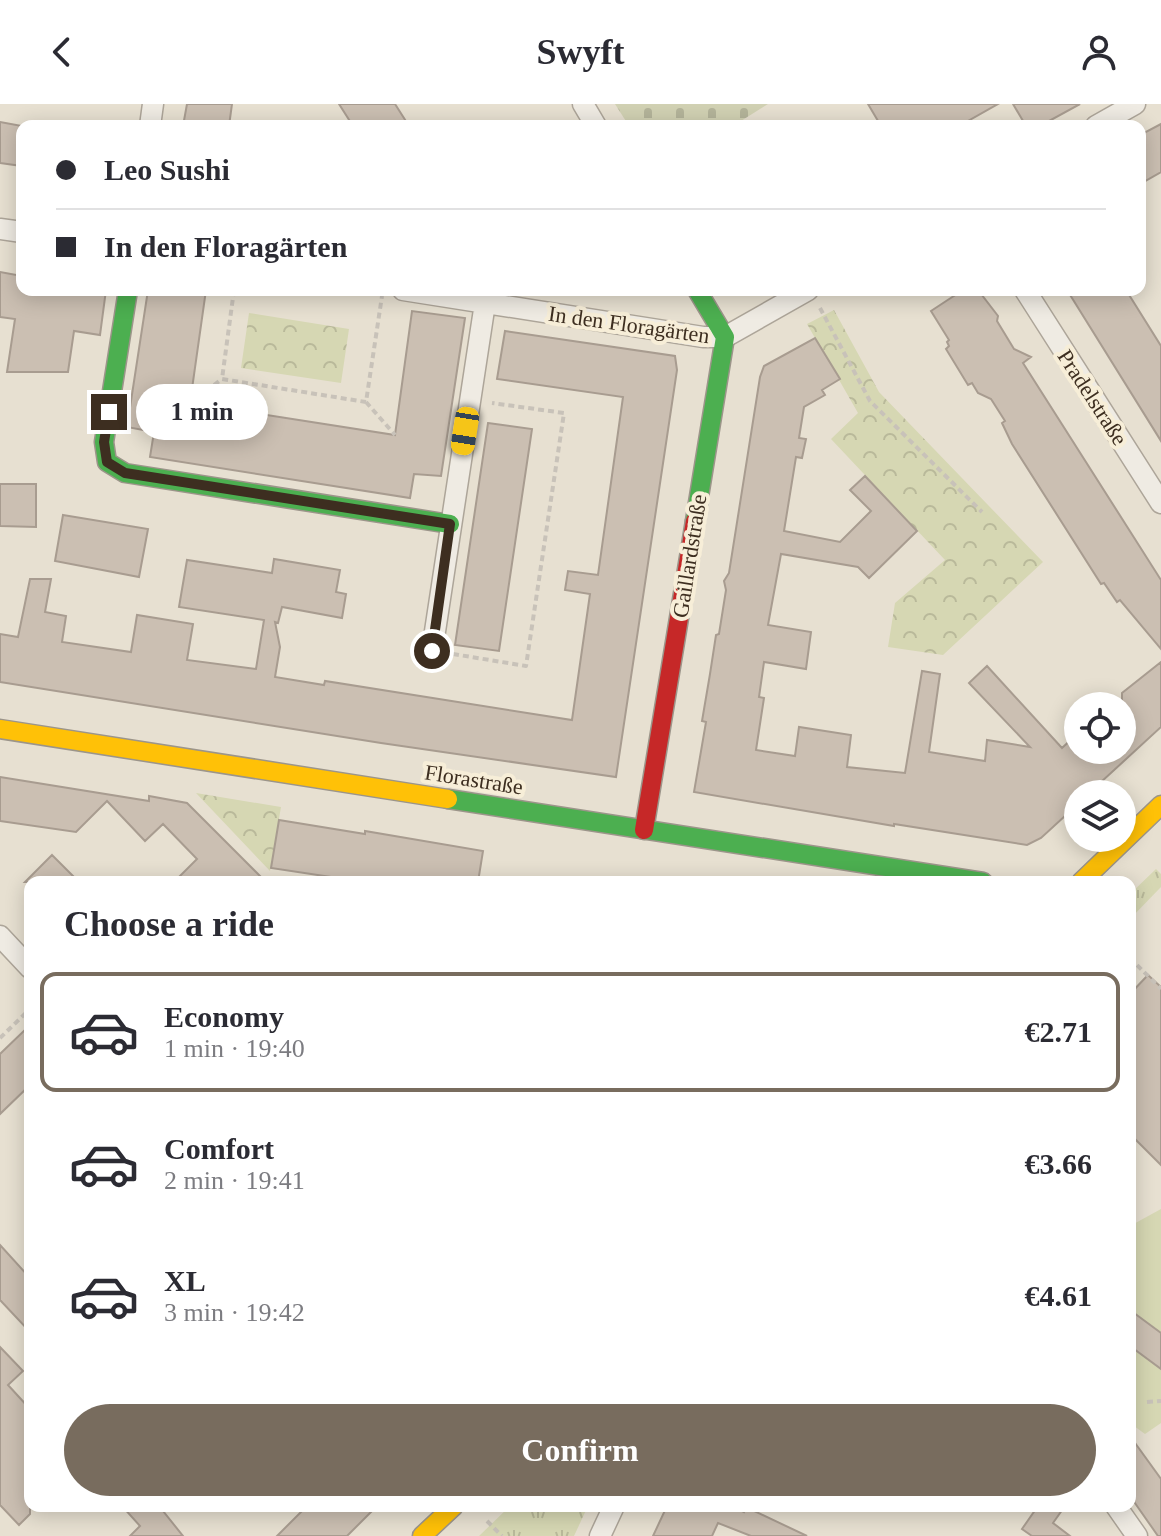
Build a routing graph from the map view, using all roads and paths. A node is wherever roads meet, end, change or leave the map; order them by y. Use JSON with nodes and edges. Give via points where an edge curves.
{"nodes":[{"id":1,"x":1135,"y":104,"type":"edge"},
{"id":2,"x":1107,"y":120,"type":"edge"},
{"id":3,"x":127,"y":296,"type":"edge"},
{"id":4,"x":233,"y":296,"type":"edge"},
{"id":5,"x":382,"y":296,"type":"edge"},
{"id":6,"x":441,"y":296,"type":"edge"},
{"id":7,"x":701,"y":296,"type":"edge"},
{"id":8,"x":797,"y":296,"type":"edge"},
{"id":9,"x":1029,"y":296,"type":"edge"},
{"id":10,"x":485,"y":303,"type":"junction"},
{"id":11,"x":820,"y":308,"type":"dead end"},
{"id":12,"x":725,"y":337,"type":"junction"},
{"id":13,"x":222,"y":379,"type":"junction"},
{"id":14,"x":470,"y":400,"type":"junction"},
{"id":15,"x":366,"y":402,"type":"junction"},
{"id":16,"x":190,"y":403,"type":"dead end"},
{"id":17,"x":395,"y":435,"type":"dead end"},
{"id":18,"x":1161,"y":503,"type":"edge"},
{"id":19,"x":982,"y":512,"type":"dead end"},
{"id":20,"x":450,"y":524,"type":"junction"},
{"id":21,"x":432,"y":651,"type":"joint"},
{"id":22,"x":0,"y":729,"type":"edge"},
{"id":23,"x":1161,"y":805,"type":"edge"},
{"id":24,"x":644,"y":830,"type":"junction"},
{"id":25,"x":928,"y":876,"type":"edge"},
{"id":26,"x":1087,"y":876,"type":"edge"},
{"id":27,"x":0,"y":936,"type":"edge"},
{"id":28,"x":24,"y":962,"type":"edge"},
{"id":29,"x":1136,"y":964,"type":"edge"},
{"id":30,"x":1161,"y":989,"type":"edge"},
{"id":31,"x":24,"y":1015,"type":"edge"},
{"id":32,"x":0,"y":1038,"type":"edge"},
{"id":33,"x":1161,"y":1401,"type":"edge"},
{"id":34,"x":1147,"y":1402,"type":"dead end"},
{"id":35,"x":448,"y":1512,"type":"edge"},
{"id":36,"x":611,"y":1512,"type":"edge"},
{"id":37,"x":1120,"y":1512,"type":"edge"},
{"id":38,"x":487,"y":1521,"type":"dead end"},
{"id":39,"x":422,"y":1536,"type":"edge"},
{"id":40,"x":502,"y":1536,"type":"edge"},
{"id":41,"x":600,"y":1536,"type":"edge"},
{"id":42,"x":1137,"y":1536,"type":"edge"}],
"edges":[{"from":1,"to":2,"type":"street"},
{"from":3,"to":20,"type":"street","via":[[104,442],[107,462],[125,473]]},
{"from":4,"to":13,"type":"path"},
{"from":5,"to":15,"type":"path"},
{"from":6,"to":10,"type":"street","name":"In den Floragärten"},
{"from":7,"to":12,"type":"street"},
{"from":8,"to":12,"type":"street"},
{"from":9,"to":18,"type":"street","name":"Pradelstraße"},
{"from":10,"to":12,"type":"street","name":"In den Floragärten"},
{"from":10,"to":14,"type":"street"},
{"from":11,"to":19,"type":"path","via":[[870,401]]},
{"from":12,"to":24,"type":"street","name":"Gaillardstraße"},
{"from":13,"to":15,"type":"path"},
{"from":13,"to":16,"type":"path"},
{"from":14,"to":20,"type":"street"},
{"from":14,"to":21,"type":"path","via":[[564,413],[526,666]]},
{"from":15,"to":17,"type":"path"},
{"from":20,"to":21,"type":"street"},
{"from":22,"to":24,"type":"street","name":"Florastraße"},
{"from":23,"to":26,"type":"street"},
{"from":24,"to":25,"type":"street","name":"Florastraße"},
{"from":27,"to":28,"type":"street"},
{"from":29,"to":30,"type":"path"},
{"from":31,"to":32,"type":"path"},
{"from":33,"to":34,"type":"path"},
{"from":35,"to":39,"type":"street"},
{"from":36,"to":41,"type":"street"},
{"from":37,"to":42,"type":"street"},
{"from":38,"to":40,"type":"path"}]}
